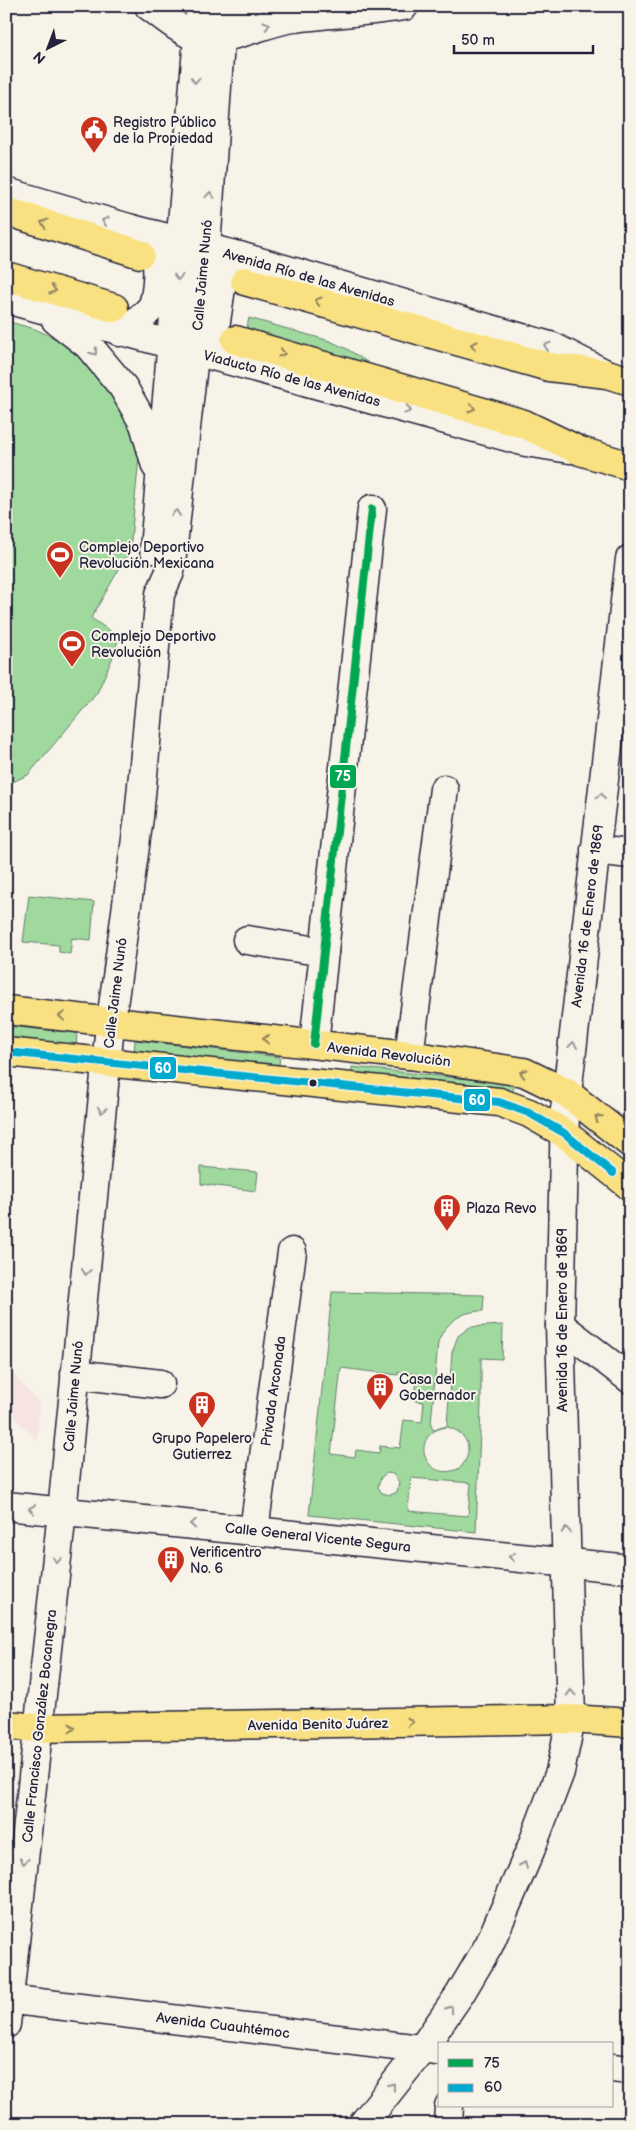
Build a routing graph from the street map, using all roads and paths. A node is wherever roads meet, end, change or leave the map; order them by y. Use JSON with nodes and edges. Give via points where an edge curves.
{"nodes":[{"id":1,"x":149,"y":6,"type":"edge"},
{"id":2,"x":248,"y":6,"type":"edge"},
{"id":3,"x":404,"y":6,"type":"edge"},
{"id":4,"x":367,"y":9,"type":"edge"},
{"id":5,"x":206,"y":22,"type":"edge"},
{"id":6,"x":6,"y":192,"type":"edge"},
{"id":7,"x":6,"y":211,"type":"edge"},
{"id":8,"x":136,"y":241,"type":"junction"},
{"id":9,"x":194,"y":244,"type":"junction"},
{"id":10,"x":242,"y":268,"type":"junction"},
{"id":11,"x":6,"y":276,"type":"edge"},
{"id":12,"x":6,"y":299,"type":"edge"},
{"id":13,"x":42,"y":310,"type":"junction"},
{"id":14,"x":117,"y":320,"type":"junction"},
{"id":15,"x":184,"y":348,"type":"junction"},
{"id":16,"x":230,"y":350,"type":"junction"},
{"id":17,"x":618,"y":378,"type":"edge"},
{"id":18,"x":630,"y":466,"type":"edge"},
{"id":19,"x":160,"y":479,"type":"junction"},
{"id":20,"x":372,"y":510,"type":"dead end"},
{"id":21,"x":630,"y":559,"type":"edge"},
{"id":22,"x":160,"y":594,"type":"junction"},
{"id":23,"x":623,"y":678,"type":"edge"},
{"id":24,"x":444,"y":790,"type":"dead end"},
{"id":25,"x":595,"y":850,"type":"junction"},
{"id":26,"x":630,"y":854,"type":"edge"},
{"id":27,"x":247,"y":940,"type":"dead end"},
{"id":28,"x":324,"y":952,"type":"junction"},
{"id":29,"x":6,"y":1010,"type":"edge"},
{"id":30,"x":110,"y":1021,"type":"junction"},
{"id":31,"x":314,"y":1044,"type":"junction"},
{"id":32,"x":6,"y":1052,"type":"edge"},
{"id":33,"x":409,"y":1055,"type":"junction"},
{"id":34,"x":107,"y":1062,"type":"junction"},
{"id":35,"x":567,"y":1093,"type":"junction"},
{"id":36,"x":564,"y":1133,"type":"junction"},
{"id":37,"x":630,"y":1143,"type":"edge"},
{"id":38,"x":630,"y":1186,"type":"edge"},
{"id":39,"x":292,"y":1252,"type":"dead end"},
{"id":40,"x":560,"y":1325,"type":"junction"},
{"id":41,"x":75,"y":1374,"type":"junction"},
{"id":42,"x":630,"y":1379,"type":"edge"},
{"id":43,"x":160,"y":1384,"type":"dead end"},
{"id":44,"x":6,"y":1506,"type":"edge"},
{"id":45,"x":62,"y":1512,"type":"junction"},
{"id":46,"x":254,"y":1530,"type":"junction"},
{"id":47,"x":567,"y":1563,"type":"junction"},
{"id":48,"x":630,"y":1569,"type":"edge"},
{"id":49,"x":571,"y":1719,"type":"junction"},
{"id":50,"x":630,"y":1723,"type":"edge"},
{"id":51,"x":6,"y":1725,"type":"edge"},
{"id":52,"x":38,"y":1728,"type":"junction"},
{"id":53,"x":7,"y":2007,"type":"edge"},
{"id":54,"x":431,"y":2050,"type":"edge"},
{"id":55,"x":614,"y":2068,"type":"edge"},
{"id":56,"x":630,"y":2070,"type":"edge"},
{"id":57,"x":449,"y":2108,"type":"edge"},
{"id":58,"x":363,"y":2124,"type":"edge"},
{"id":59,"x":448,"y":2124,"type":"edge"}],
"edges":[{"from":1,"to":5,"type":"street","via":[[175,25]]},
{"from":2,"to":5,"type":"street"},
{"from":3,"to":4,"type":"street"},
{"from":5,"to":4,"type":"street","one_way":true,"via":[[293,18]]},
{"from":5,"to":9,"type":"street","name":"Calle Jaime Nunó"},
{"from":8,"to":6,"type":"street","name":"Avenida Río de las Avenidas","one_way":true},
{"from":8,"to":7,"type":"main road","one_way":true},
{"from":8,"to":9,"type":"street","name":"Avenida Río de las Avenidas"},
{"from":14,"to":8,"type":"street","one_way":true,"via":[[143,318],[153,306],[158,265],[154,247]]},
{"from":9,"to":10,"type":"street","name":"Avenida Río de las Avenidas"},
{"from":9,"to":15,"type":"street","name":"Calle Jaime Nunó"},
{"from":10,"to":16,"type":"street","via":[[231,266],[221,288],[214,328],[218,345]]},
{"from":17,"to":10,"type":"main road","one_way":true,"via":[[549,367]]},
{"from":11,"to":14,"type":"main road","name":"Viaducto Río de las Avenidas","one_way":true},
{"from":12,"to":13,"type":"street","name":"Viaducto Río de las Avenidas"},
{"from":13,"to":14,"type":"street","name":"Viaducto Río de las Avenidas"},
{"from":13,"to":19,"type":"street","one_way":true,"via":[[88,344],[123,387],[144,424]]},
{"from":14,"to":15,"type":"street","name":"Viaducto Río de las Avenidas"},
{"from":15,"to":16,"type":"street","name":"Viaducto Río de las Avenidas"},
{"from":15,"to":19,"type":"street","name":"Calle Jaime Nunó"},
{"from":22,"to":15,"type":"street","name":"Calle Jaime Nunó","one_way":true,"via":[[170,572]]},
{"from":16,"to":18,"type":"main road","name":"Viaducto Río de las Avenidas","one_way":true,"via":[[524,424],[580,451]]},
{"from":19,"to":22,"type":"street","name":"Calle Jaime Nunó","via":[[152,569]]},
{"from":20,"to":28,"type":"street"},
{"from":21,"to":23,"type":"street","name":"Avenida 16 de Enero de 1869"},
{"from":22,"to":30,"type":"street","name":"Calle Jaime Nunó","via":[[139,817]]},
{"from":25,"to":23,"type":"street","name":"Avenida 16 de Enero de 1869","one_way":true},
{"from":24,"to":33,"type":"street"},
{"from":25,"to":26,"type":"street"},
{"from":35,"to":25,"type":"street","name":"Avenida 16 de Enero de 1869","one_way":true},
{"from":27,"to":28,"type":"street"},
{"from":28,"to":31,"type":"street"},
{"from":30,"to":29,"type":"main road","name":"Avenida Revolución","one_way":true},
{"from":31,"to":30,"type":"main road","name":"Avenida Revolución","one_way":true},
{"from":30,"to":34,"type":"street","name":"Calle Jaime Nunó"},
{"from":31,"to":33,"type":"main road","name":"Avenida Revolución"},
{"from":32,"to":34,"type":"main road"},
{"from":35,"to":33,"type":"main road","name":"Avenida Revolución","one_way":true,"via":[[524,1072]]},
{"from":34,"to":36,"type":"main road","via":[[499,1102],[529,1113]]},
{"from":34,"to":41,"type":"street","name":"Calle Jaime Nunó","one_way":true},
{"from":35,"to":36,"type":"street","name":"Avenida 16 de Enero de 1869"},
{"from":37,"to":35,"type":"main road","name":"Avenida Revolución","one_way":true},
{"from":36,"to":38,"type":"main road"},
{"from":36,"to":40,"type":"street","name":"Avenida 16 de Enero de 1869"},
{"from":39,"to":46,"type":"street","name":"Privada Arconada"},
{"from":40,"to":42,"type":"street"},
{"from":47,"to":40,"type":"street","name":"Avenida 16 de Enero de 1869","one_way":true},
{"from":41,"to":43,"type":"street"},
{"from":41,"to":45,"type":"street","name":"Calle Jaime Nunó"},
{"from":45,"to":44,"type":"street","name":"Calle General Vicente Segura","one_way":true},
{"from":46,"to":45,"type":"street","name":"Calle General Vicente Segura","one_way":true},
{"from":45,"to":52,"type":"street","name":"Calle Francisco González Bocanegra","one_way":true},
{"from":47,"to":46,"type":"street","name":"Calle General Vicente Segura","one_way":true},
{"from":47,"to":48,"type":"street","name":"Calle General Vicente Segura"},
{"from":49,"to":47,"type":"street","name":"Avenida 16 de Enero de 1869","one_way":true},
{"from":49,"to":50,"type":"main road","name":"Avenida Benito Juárez"},
{"from":52,"to":49,"type":"main road","name":"Avenida Benito Juárez","one_way":true},
{"from":54,"to":49,"type":"street","name":"Avenida 16 de Enero de 1869","one_way":true,"via":[[489,1945],[530,1851],[560,1772]]},
{"from":51,"to":52,"type":"main road","name":"Avenida Benito Juárez"},
{"from":52,"to":53,"type":"street","name":"Calle Francisco González Bocanegra","one_way":true},
{"from":53,"to":54,"type":"street","name":"Avenida Cuauhtémoc"},
{"from":58,"to":54,"type":"street","name":"Avenida 16 de Enero de 1869","one_way":true},
{"from":55,"to":56,"type":"street"},
{"from":57,"to":59,"type":"street"}]}
